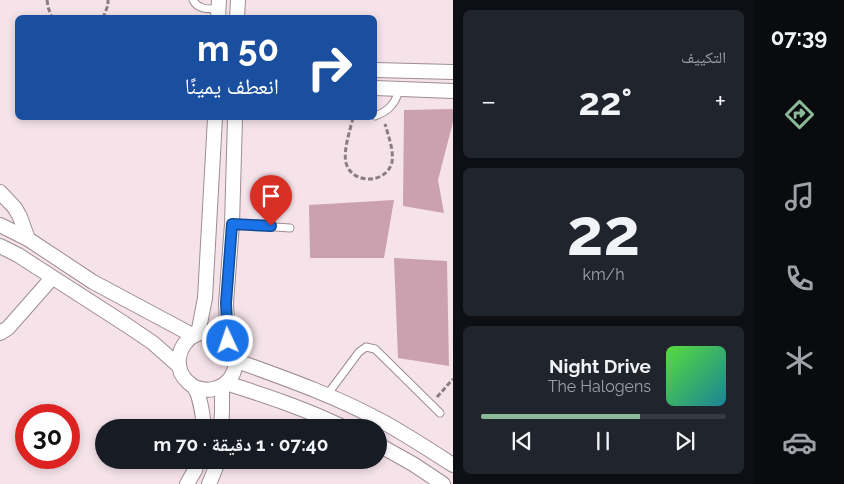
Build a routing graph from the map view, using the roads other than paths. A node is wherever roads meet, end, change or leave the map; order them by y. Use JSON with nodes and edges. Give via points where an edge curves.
{"nodes":[{"id":1,"x":193,"y":0,"type":"edge"},
{"id":2,"x":238,"y":0,"type":"edge"},
{"id":3,"x":219,"y":9,"type":"edge"},
{"id":4,"x":238,"y":15,"type":"edge"},
{"id":5,"x":377,"y":70,"type":"edge"},
{"id":6,"x":453,"y":72,"type":"edge"},
{"id":7,"x":377,"y":88,"type":"edge"},
{"id":8,"x":399,"y":89,"type":"junction"},
{"id":9,"x":453,"y":91,"type":"edge"},
{"id":10,"x":377,"y":116,"type":"edge"},
{"id":11,"x":215,"y":120,"type":"edge"},
{"id":12,"x":235,"y":120,"type":"edge"},
{"id":13,"x":0,"y":192,"type":"edge"},
{"id":14,"x":232,"y":224,"type":"junction"},
{"id":15,"x":0,"y":225,"type":"edge"},
{"id":16,"x":290,"y":228,"type":"dead end"},
{"id":17,"x":28,"y":239,"type":"junction"},
{"id":18,"x":0,"y":246,"type":"edge"},
{"id":19,"x":52,"y":278,"type":"junction"},
{"id":20,"x":0,"y":333,"type":"edge"},
{"id":21,"x":196,"y":335,"type":"junction"},
{"id":22,"x":228,"y":341,"type":"junction"},
{"id":23,"x":237,"y":360,"type":"junction"},
{"id":24,"x":179,"y":366,"type":"junction"},
{"id":25,"x":224,"y":385,"type":"junction"},
{"id":26,"x":194,"y":387,"type":"junction"},
{"id":27,"x":326,"y":395,"type":"junction"},
{"id":28,"x":440,"y":413,"type":"dead end"},
{"id":29,"x":203,"y":419,"type":"edge"},
{"id":30,"x":222,"y":419,"type":"edge"},
{"id":31,"x":326,"y":419,"type":"edge"},
{"id":32,"x":387,"y":449,"type":"edge"},
{"id":33,"x":453,"y":465,"type":"edge"},
{"id":34,"x":195,"y":469,"type":"edge"},
{"id":35,"x":215,"y":469,"type":"edge"},
{"id":36,"x":187,"y":484,"type":"edge"},
{"id":37,"x":209,"y":484,"type":"edge"},
{"id":38,"x":443,"y":484,"type":"edge"}],
"edges":[{"from":1,"to":3,"type":"lane","via":[[202,9]]},
{"from":2,"to":4,"type":"street"},
{"from":5,"to":6,"type":"street"},
{"from":7,"to":8,"type":"street"},
{"from":8,"to":9,"type":"street"},
{"from":8,"to":10,"type":"lane","via":[[394,104]]},
{"from":11,"to":21,"type":"street","via":[[205,298]]},
{"from":12,"to":14,"type":"street"},
{"from":13,"to":17,"type":"street","via":[[15,208]]},
{"from":14,"to":16,"type":"lane"},
{"from":14,"to":22,"type":"street","via":[[226,303]]},
{"from":15,"to":17,"type":"street"},
{"from":17,"to":21,"type":"street","via":[[93,282]]},
{"from":18,"to":19,"type":"street"},
{"from":19,"to":20,"type":"street"},
{"from":19,"to":24,"type":"street","via":[[126,324]]},
{"from":21,"to":22,"type":"street","via":[[214,333]]},
{"from":21,"to":24,"type":"street","via":[[181,350]]},
{"from":22,"to":23,"type":"street"},
{"from":23,"to":25,"type":"street","via":[[232,377]]},
{"from":23,"to":27,"type":"street"},
{"from":24,"to":26,"type":"street","via":[[184,378]]},
{"from":25,"to":26,"type":"street","via":[[204,390]]},
{"from":25,"to":30,"type":"street"},
{"from":25,"to":31,"type":"street","via":[[267,396]]},
{"from":26,"to":29,"type":"street"},
{"from":27,"to":28,"type":"lane","via":[[366,347],[375,349]]},
{"from":27,"to":33,"type":"street","via":[[383,422]]},
{"from":32,"to":38,"type":"street"},
{"from":34,"to":36,"type":"street"},
{"from":35,"to":37,"type":"street"}]}
